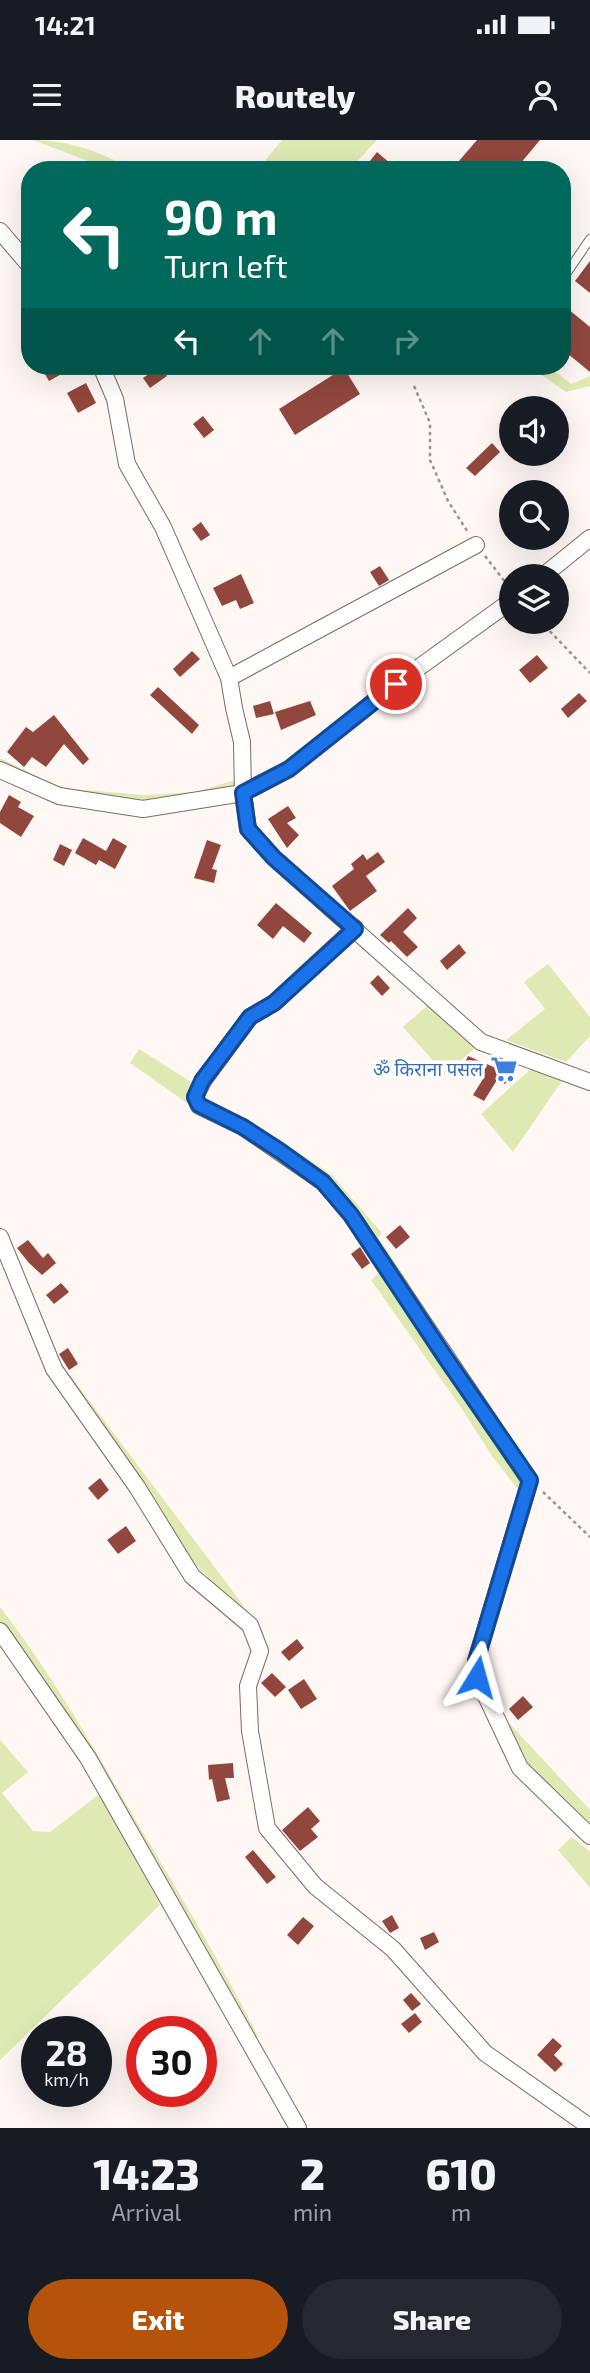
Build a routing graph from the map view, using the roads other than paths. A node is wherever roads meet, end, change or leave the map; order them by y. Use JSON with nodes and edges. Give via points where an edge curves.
{"nodes":[{"id":1,"x":0,"y":231,"type":"edge"},
{"id":2,"x":590,"y":239,"type":"edge"},
{"id":3,"x":21,"y":256,"type":"edge"},
{"id":4,"x":571,"y":267,"type":"edge"},
{"id":5,"x":105,"y":375,"type":"edge"},
{"id":6,"x":590,"y":538,"type":"edge"},
{"id":7,"x":476,"y":545,"type":"road end"},
{"id":8,"x":558,"y":564,"type":"edge"},
{"id":9,"x":499,"y":610,"type":"edge"},
{"id":10,"x":229,"y":678,"type":"junction"},
{"id":11,"x":0,"y":770,"type":"edge"},
{"id":12,"x":243,"y":793,"type":"junction"},
{"id":13,"x":355,"y":929,"type":"junction"},
{"id":14,"x":590,"y":1082,"type":"edge"},
{"id":15,"x":0,"y":1237,"type":"edge"},
{"id":16,"x":0,"y":1631,"type":"edge"},
{"id":17,"x":590,"y":1836,"type":"edge"},
{"id":18,"x":590,"y":2127,"type":"edge"},
{"id":19,"x":298,"y":2128,"type":"edge"}],
"edges":[{"from":1,"to":3,"type":"street"},
{"from":2,"to":4,"type":"lane"},
{"from":5,"to":10,"type":"street","via":[[115,399],[127,464],[163,527]]},
{"from":6,"to":8,"type":"street"},
{"from":7,"to":10,"type":"street"},
{"from":9,"to":12,"type":"street","via":[[289,769]]},
{"from":10,"to":12,"type":"street","via":[[242,742]]},
{"from":11,"to":12,"type":"street","via":[[59,796],[143,809]]},
{"from":12,"to":13,"type":"street","via":[[248,829]]},
{"from":13,"to":14,"type":"street","via":[[481,1042]]},
{"from":13,"to":17,"type":"street","via":[[274,1003],[250,1017],[195,1097],[199,1105],[243,1127],[323,1182],[351,1215],[530,1480],[476,1661],[477,1677],[520,1768]]},
{"from":15,"to":18,"type":"street","via":[[54,1369],[137,1487],[192,1576],[250,1625],[260,1651],[248,1686],[250,1731],[267,1828],[315,1886],[393,1949],[485,2053]]},
{"from":16,"to":19,"type":"street","via":[[88,1758]]}]}
